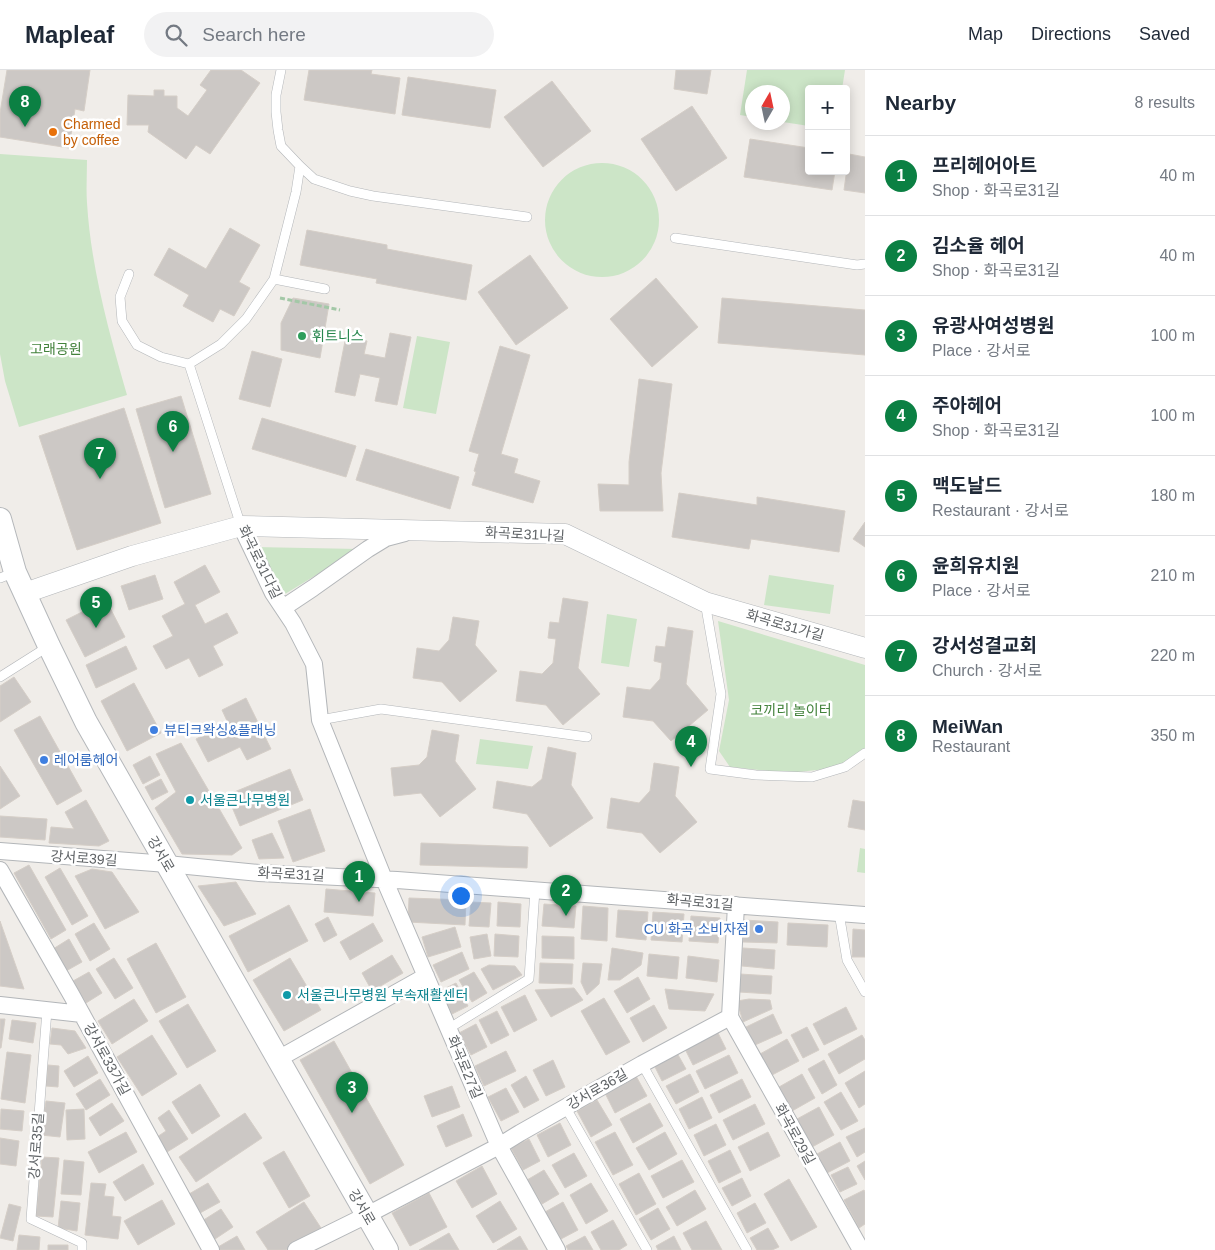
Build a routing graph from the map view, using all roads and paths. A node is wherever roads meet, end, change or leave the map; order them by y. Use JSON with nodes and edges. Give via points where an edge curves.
{"nodes":[{"id":1,"x":280,"y":70,"type":"edge"},
{"id":2,"x":300,"y":166,"type":"junction"},
{"id":3,"x":527,"y":217,"type":"dead end"},
{"id":4,"x":675,"y":238,"type":"dead end"},
{"id":5,"x":865,"y":264,"type":"edge"},
{"id":6,"x":130,"y":274,"type":"dead end"},
{"id":7,"x":274,"y":279,"type":"junction"},
{"id":8,"x":325,"y":289,"type":"dead end"},
{"id":9,"x":280,"y":298,"type":"dead end"},
{"id":10,"x":340,"y":310,"type":"dead end"},
{"id":11,"x":189,"y":364,"type":"junction"},
{"id":12,"x":0,"y":520,"type":"edge"},
{"id":13,"x":241,"y":526,"type":"junction"},
{"id":14,"x":420,"y":530,"type":"junction"},
{"id":15,"x":8,"y":575,"type":"edge"},
{"id":16,"x":25,"y":593,"type":"junction"},
{"id":17,"x":705,"y":602,"type":"junction"},
{"id":18,"x":283,"y":608,"type":"junction"},
{"id":19,"x":49,"y":646,"type":"junction"},
{"id":20,"x":865,"y":648,"type":"edge"},
{"id":21,"x":0,"y":677,"type":"edge"},
{"id":22,"x":320,"y":720,"type":"junction"},
{"id":23,"x":587,"y":737,"type":"dead end"},
{"id":24,"x":865,"y":753,"type":"edge"},
{"id":25,"x":0,"y":851,"type":"edge"},
{"id":26,"x":167,"y":864,"type":"junction"},
{"id":27,"x":0,"y":870,"type":"edge"},
{"id":28,"x":384,"y":879,"type":"junction"},
{"id":29,"x":535,"y":890,"type":"junction"},
{"id":30,"x":736,"y":905,"type":"junction"},
{"id":31,"x":839,"y":913,"type":"junction"},
{"id":32,"x":865,"y":915,"type":"edge"},
{"id":33,"x":426,"y":976,"type":"junction"},
{"id":34,"x":865,"y":992,"type":"edge"},
{"id":35,"x":0,"y":1005,"type":"edge"},
{"id":36,"x":47,"y":1010,"type":"junction"},
{"id":37,"x":82,"y":1014,"type":"junction"},
{"id":38,"x":730,"y":1017,"type":"junction"},
{"id":39,"x":448,"y":1029,"type":"junction"},
{"id":40,"x":278,"y":1059,"type":"junction"},
{"id":41,"x":642,"y":1064,"type":"junction"},
{"id":42,"x":566,"y":1108,"type":"junction"},
{"id":43,"x":499,"y":1146,"type":"junction"},
{"id":44,"x":367,"y":1215,"type":"junction"},
{"id":45,"x":82,"y":1250,"type":"edge"},
{"id":46,"x":211,"y":1250,"type":"edge"},
{"id":47,"x":296,"y":1250,"type":"edge"},
{"id":48,"x":387,"y":1250,"type":"edge"},
{"id":49,"x":557,"y":1250,"type":"edge"},
{"id":50,"x":646,"y":1250,"type":"edge"},
{"id":51,"x":746,"y":1250,"type":"edge"},
{"id":52,"x":861,"y":1250,"type":"edge"}],
"edges":[{"from":1,"to":2,"type":"lane","via":[[276,94],[281,146]]},
{"from":2,"to":3,"type":"lane","via":[[314,179],[350,192]]},
{"from":2,"to":7,"type":"lane"},
{"from":4,"to":5,"type":"lane"},
{"from":6,"to":11,"type":"lane","via":[[120,297],[122,320],[137,345],[161,357]]},
{"from":7,"to":8,"type":"lane"},
{"from":7,"to":11,"type":"lane","via":[[246,319],[220,344]]},
{"from":9,"to":10,"type":"path"},
{"from":11,"to":13,"type":"lane","name":"화곡로31다길"},
{"from":12,"to":15,"type":"main road","name":"강서로"},
{"from":13,"to":14,"type":"street","name":"화곡로31나길"},
{"from":13,"to":16,"type":"street","via":[[132,556]]},
{"from":13,"to":18,"type":"street","name":"화곡로31다길"},
{"from":14,"to":17,"type":"street","name":"화곡로31나길","via":[[565,534]]},
{"from":14,"to":18,"type":"street","name":"화곡로31나길","via":[[386,538]]},
{"from":15,"to":16,"type":"main road","name":"강서로"},
{"from":16,"to":19,"type":"main road","name":"강서로"},
{"from":17,"to":20,"type":"street","name":"화곡로31가길"},
{"from":17,"to":24,"type":"lane","via":[[721,694],[710,769],[812,777],[845,767]]},
{"from":18,"to":22,"type":"street","name":"화곡로31다길","via":[[314,664]]},
{"from":19,"to":21,"type":"lane"},
{"from":19,"to":26,"type":"main road","name":"강서로","via":[[86,722]]},
{"from":22,"to":23,"type":"lane","via":[[381,709]]},
{"from":22,"to":28,"type":"street","name":"화곡로31다길"},
{"from":25,"to":26,"type":"street","name":"강서로39길"},
{"from":26,"to":28,"type":"street","name":"화곡로31길","via":[[259,873]]},
{"from":26,"to":40,"type":"main road","name":"강서로"},
{"from":27,"to":37,"type":"street","name":"강서로33가길"},
{"from":28,"to":29,"type":"street","name":"화곡로31길"},
{"from":28,"to":33,"type":"street","name":"화곡로27길"},
{"from":29,"to":30,"type":"street","name":"화곡로31길"},
{"from":29,"to":39,"type":"lane","via":[[529,979]]},
{"from":30,"to":31,"type":"street","name":"화곡로31길"},
{"from":30,"to":38,"type":"street"},
{"from":31,"to":32,"type":"street","name":"화곡로31길"},
{"from":31,"to":34,"type":"lane","via":[[847,960]]},
{"from":33,"to":39,"type":"street","name":"화곡로27길"},
{"from":33,"to":40,"type":"street"},
{"from":35,"to":36,"type":"street"},
{"from":36,"to":37,"type":"street"},
{"from":36,"to":45,"type":"lane","name":"강서로35길","via":[[30,1219],[82,1244]]},
{"from":37,"to":46,"type":"street","name":"강서로33가길"},
{"from":38,"to":41,"type":"street","name":"강서로36길"},
{"from":38,"to":52,"type":"street","name":"화곡로29길"},
{"from":39,"to":43,"type":"street","name":"화곡로27길"},
{"from":40,"to":44,"type":"main road","name":"강서로"},
{"from":41,"to":42,"type":"street","name":"강서로36길"},
{"from":41,"to":51,"type":"lane"},
{"from":42,"to":43,"type":"street","name":"강서로36길"},
{"from":42,"to":50,"type":"lane"},
{"from":43,"to":44,"type":"street","name":"강서로36길"},
{"from":43,"to":49,"type":"street","name":"화곡로27길"},
{"from":44,"to":47,"type":"street"},
{"from":44,"to":48,"type":"main road","name":"강서로"}]}
